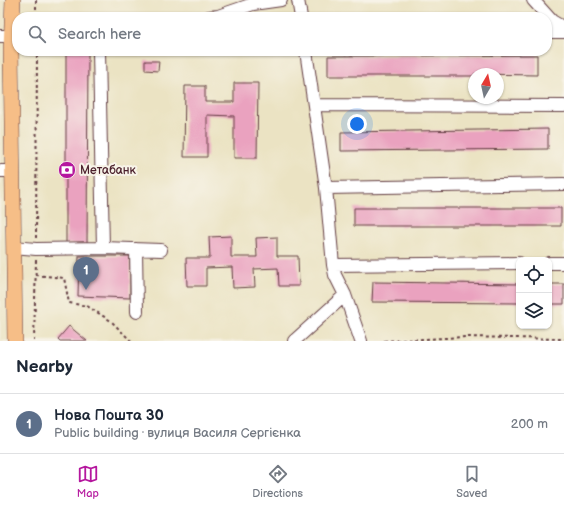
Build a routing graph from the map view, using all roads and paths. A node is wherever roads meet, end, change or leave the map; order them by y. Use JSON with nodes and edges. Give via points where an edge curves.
{"nodes":[{"id":1,"x":13,"y":0,"type":"edge"},
{"id":2,"x":36,"y":0,"type":"edge"},
{"id":3,"x":281,"y":0,"type":"edge"},
{"id":4,"x":298,"y":0,"type":"edge"},
{"id":5,"x":533,"y":0,"type":"edge"},
{"id":6,"x":36,"y":12,"type":"edge"},
{"id":7,"x":230,"y":12,"type":"edge"},
{"id":8,"x":300,"y":12,"type":"edge"},
{"id":9,"x":544,"y":12,"type":"edge"},
{"id":10,"x":552,"y":21,"type":"edge"},
{"id":11,"x":564,"y":28,"type":"edge"},
{"id":12,"x":10,"y":29,"type":"edge"},
{"id":13,"x":552,"y":32,"type":"edge"},
{"id":14,"x":564,"y":32,"type":"edge"},
{"id":15,"x":37,"y":56,"type":"edge"},
{"id":16,"x":99,"y":56,"type":"edge"},
{"id":17,"x":307,"y":56,"type":"edge"},
{"id":18,"x":314,"y":105,"type":"junction"},
{"id":19,"x":564,"y":106,"type":"edge"},
{"id":20,"x":6,"y":171,"type":"edge"},
{"id":21,"x":564,"y":184,"type":"edge"},
{"id":22,"x":326,"y":188,"type":"junction"},
{"id":23,"x":13,"y":247,"type":"junction"},
{"id":24,"x":36,"y":248,"type":"junction"},
{"id":25,"x":103,"y":248,"type":"junction"},
{"id":26,"x":136,"y":249,"type":"junction"},
{"id":27,"x":161,"y":250,"type":"dead end"},
{"id":28,"x":564,"y":262,"type":"edge"},
{"id":29,"x":516,"y":263,"type":"edge"},
{"id":30,"x":552,"y":263,"type":"edge"},
{"id":31,"x":332,"y":265,"type":"junction"},
{"id":32,"x":36,"y":275,"type":"junction"},
{"id":33,"x":345,"y":295,"type":"junction"},
{"id":34,"x":137,"y":312,"type":"dead end"},
{"id":35,"x":564,"y":339,"type":"edge"},
{"id":36,"x":15,"y":341,"type":"edge"},
{"id":37,"x":34,"y":341,"type":"edge"},
{"id":38,"x":131,"y":341,"type":"edge"},
{"id":39,"x":294,"y":341,"type":"edge"},
{"id":40,"x":361,"y":341,"type":"edge"},
{"id":41,"x":384,"y":341,"type":"edge"}],
"edges":[{"from":1,"to":12,"type":"main road"},
{"from":2,"to":6,"type":"path"},
{"from":3,"to":7,"type":"lane","via":[[253,4]]},
{"from":4,"to":8,"type":"lane"},
{"from":5,"to":9,"type":"lane"},
{"from":10,"to":11,"type":"lane"},
{"from":12,"to":20,"type":"main road"},
{"from":13,"to":14,"type":"lane"},
{"from":15,"to":24,"type":"path"},
{"from":16,"to":25,"type":"lane"},
{"from":17,"to":18,"type":"lane"},
{"from":18,"to":19,"type":"lane"},
{"from":18,"to":22,"type":"lane"},
{"from":20,"to":23,"type":"main road"},
{"from":21,"to":22,"type":"lane"},
{"from":22,"to":31,"type":"lane"},
{"from":23,"to":24,"type":"lane"},
{"from":23,"to":36,"type":"main road"},
{"from":24,"to":25,"type":"lane"},
{"from":24,"to":32,"type":"path"},
{"from":25,"to":26,"type":"lane"},
{"from":26,"to":27,"type":"lane"},
{"from":26,"to":34,"type":"lane"},
{"from":28,"to":30,"type":"lane"},
{"from":29,"to":31,"type":"lane"},
{"from":31,"to":33,"type":"lane"},
{"from":32,"to":37,"type":"path"},
{"from":32,"to":38,"type":"path","via":[[64,278],[69,303],[88,306],[111,321]]},
{"from":33,"to":39,"type":"lane"},
{"from":33,"to":40,"type":"lane"},
{"from":35,"to":41,"type":"path","via":[[465,337]]}]}
